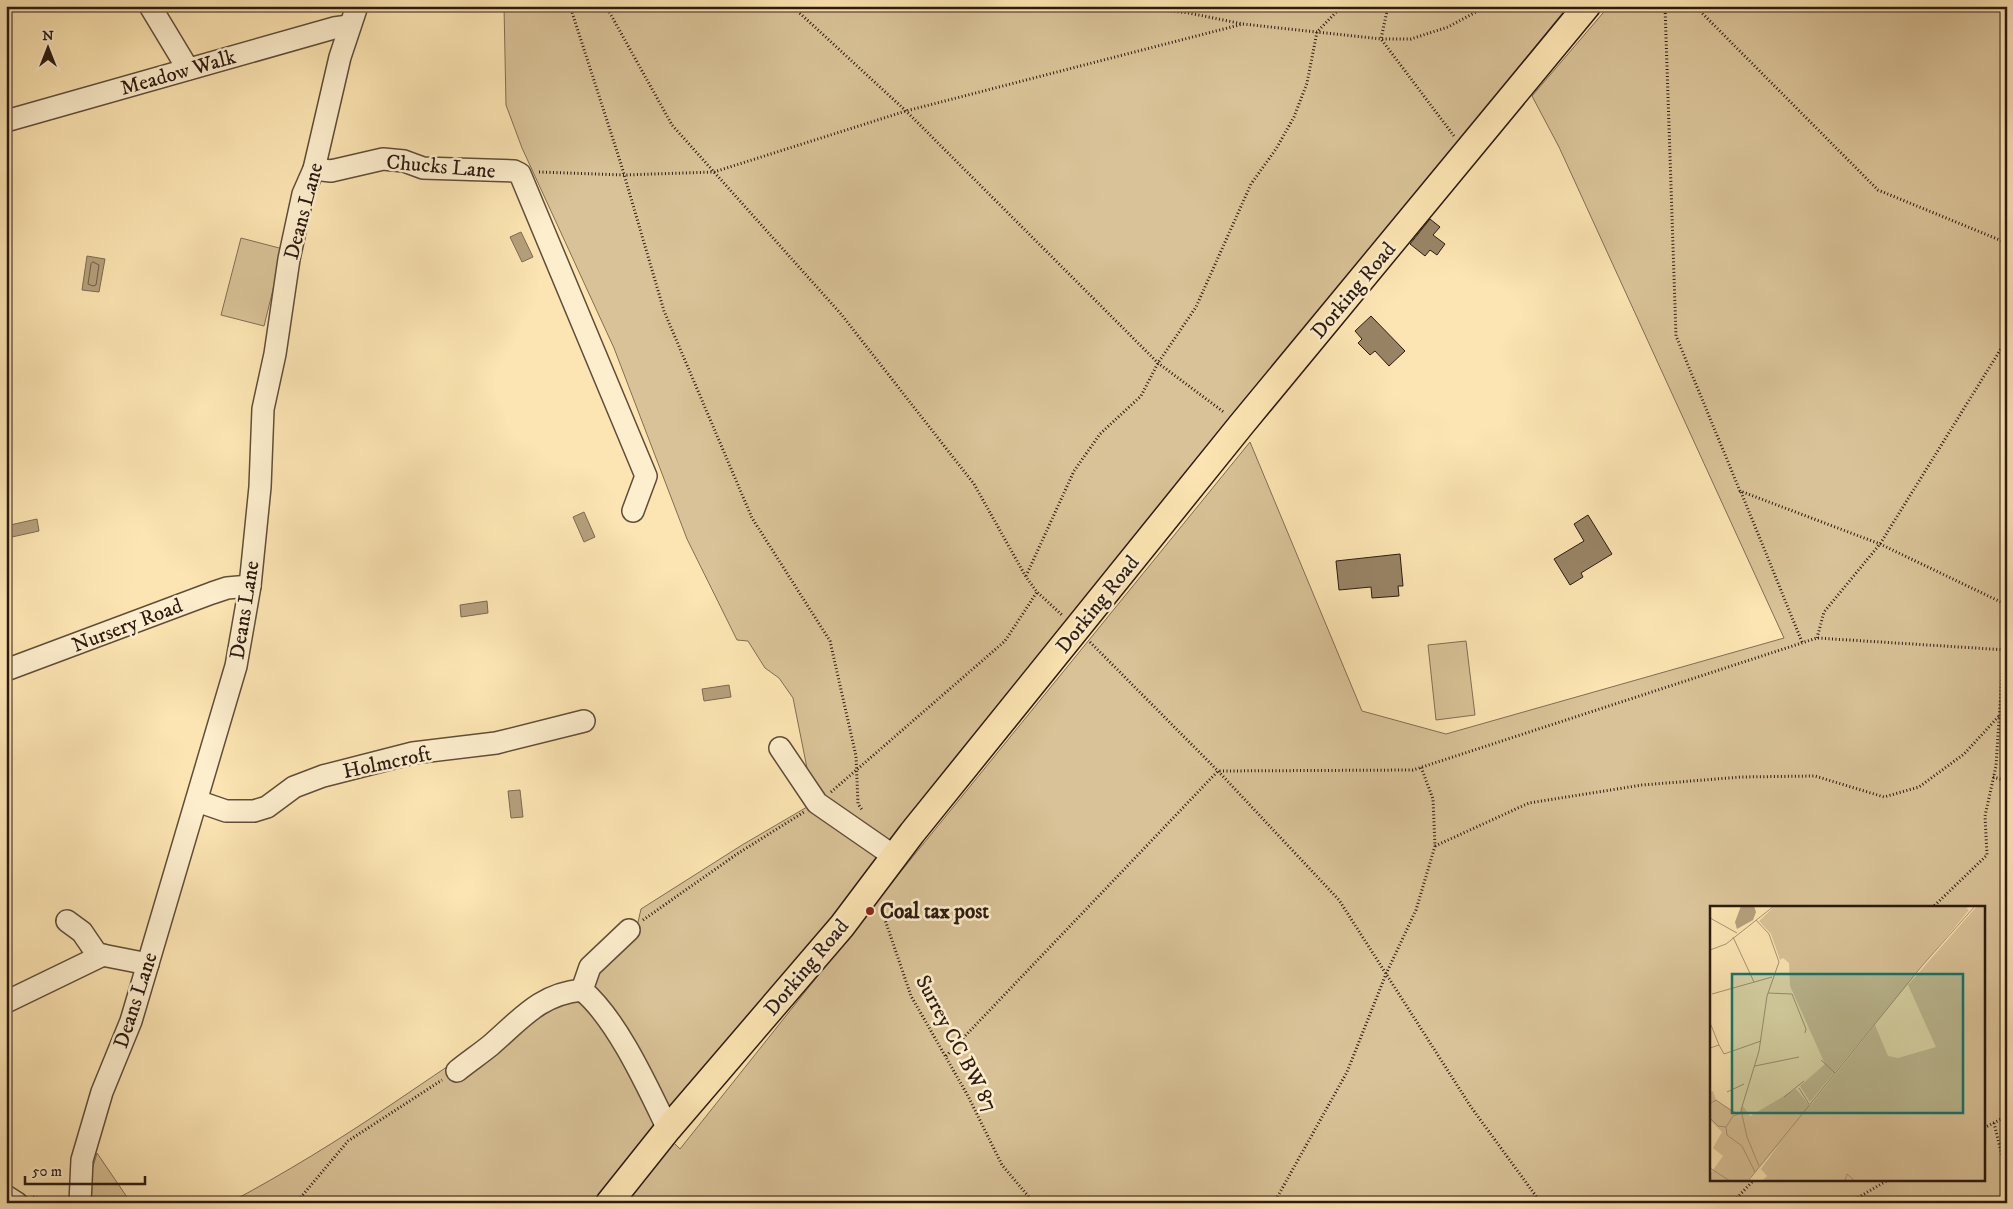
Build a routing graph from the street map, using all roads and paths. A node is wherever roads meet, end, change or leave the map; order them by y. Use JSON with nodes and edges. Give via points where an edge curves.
{"nodes":[{"id":1,"x":150,"y":6,"type":"edge"},
{"id":2,"x":357,"y":6,"type":"edge"},
{"id":3,"x":570,"y":6,"type":"edge"},
{"id":4,"x":606,"y":6,"type":"edge"},
{"id":5,"x":792,"y":6,"type":"edge"},
{"id":6,"x":1128,"y":6,"type":"edge"},
{"id":7,"x":1342,"y":6,"type":"edge"},
{"id":8,"x":1388,"y":6,"type":"edge"},
{"id":9,"x":1487,"y":6,"type":"edge"},
{"id":10,"x":1586,"y":6,"type":"edge"},
{"id":11,"x":1665,"y":6,"type":"edge"},
{"id":12,"x":1695,"y":6,"type":"edge"},
{"id":13,"x":1243,"y":24,"type":"junction"},
{"id":14,"x":349,"y":26,"type":"junction"},
{"id":15,"x":1318,"y":32,"type":"junction"},
{"id":16,"x":1381,"y":39,"type":"junction"},
{"id":17,"x":188,"y":69,"type":"junction"},
{"id":18,"x":906,"y":111,"type":"junction"},
{"id":19,"x":6,"y":121,"type":"edge"},
{"id":20,"x":1466,"y":153,"type":"junction"},
{"id":21,"x":314,"y":168,"type":"junction"},
{"id":22,"x":510,"y":171,"type":"junction"},
{"id":23,"x":714,"y":172,"type":"junction"},
{"id":24,"x":624,"y":175,"type":"junction"},
{"id":25,"x":2007,"y":243,"type":"edge"},
{"id":26,"x":2007,"y":339,"type":"edge"},
{"id":27,"x":1158,"y":363,"type":"junction"},
{"id":28,"x":1241,"y":426,"type":"junction"},
{"id":29,"x":1740,"y":491,"type":"junction"},
{"id":30,"x":633,"y":511,"type":"dead end"},
{"id":31,"x":1880,"y":544,"type":"junction"},
{"id":32,"x":1026,"y":577,"type":"junction"},
{"id":33,"x":250,"y":586,"type":"junction"},
{"id":34,"x":1038,"y":592,"type":"junction"},
{"id":35,"x":2007,"y":605,"type":"edge"},
{"id":36,"x":1078,"y":629,"type":"junction"},
{"id":37,"x":1817,"y":638,"type":"junction"},
{"id":38,"x":1802,"y":642,"type":"junction"},
{"id":39,"x":2007,"y":650,"type":"edge"},
{"id":40,"x":6,"y":670,"type":"edge"},
{"id":41,"x":1999,"y":716,"type":"junction"},
{"id":42,"x":584,"y":721,"type":"dead end"},
{"id":43,"x":780,"y":748,"type":"dead end"},
{"id":44,"x":1421,"y":768,"type":"junction"},
{"id":45,"x":1218,"y":771,"type":"junction"},
{"id":46,"x":856,"y":772,"type":"junction"},
{"id":47,"x":1993,"y":777,"type":"junction"},
{"id":48,"x":2007,"y":781,"type":"edge"},
{"id":49,"x":197,"y":801,"type":"junction"},
{"id":50,"x":817,"y":804,"type":"junction"},
{"id":51,"x":868,"y":819,"type":"dead end"},
{"id":52,"x":1435,"y":846,"type":"junction"},
{"id":53,"x":894,"y":857,"type":"junction"},
{"id":54,"x":880,"y":905,"type":"dead end"},
{"id":55,"x":1934,"y":906,"type":"edge"},
{"id":56,"x":67,"y":921,"type":"dead end"},
{"id":57,"x":629,"y":930,"type":"joint"},
{"id":58,"x":103,"y":955,"type":"junction"},
{"id":59,"x":148,"y":964,"type":"junction"},
{"id":60,"x":1386,"y":974,"type":"junction"},
{"id":61,"x":582,"y":990,"type":"junction"},
{"id":62,"x":6,"y":1002,"type":"edge"},
{"id":63,"x":946,"y":1056,"type":"junction"},
{"id":64,"x":457,"y":1071,"type":"joint"},
{"id":65,"x":2007,"y":1116,"type":"edge"},
{"id":66,"x":1994,"y":1123,"type":"junction"},
{"id":67,"x":1986,"y":1127,"type":"edge"},
{"id":68,"x":668,"y":1130,"type":"junction"},
{"id":69,"x":1752,"y":1182,"type":"edge"},
{"id":70,"x":1885,"y":1182,"type":"edge"},
{"id":71,"x":6,"y":1196,"type":"edge"},
{"id":72,"x":17,"y":1203,"type":"edge"},
{"id":73,"x":80,"y":1203,"type":"edge"},
{"id":74,"x":296,"y":1203,"type":"edge"},
{"id":75,"x":609,"y":1203,"type":"edge"},
{"id":76,"x":1034,"y":1203,"type":"edge"},
{"id":77,"x":1274,"y":1203,"type":"edge"},
{"id":78,"x":1541,"y":1203,"type":"edge"},
{"id":79,"x":1732,"y":1203,"type":"edge"},
{"id":80,"x":1849,"y":1203,"type":"edge"},
{"id":81,"x":2005,"y":1203,"type":"edge"}],
"edges":[{"from":1,"to":17,"type":"street"},
{"from":2,"to":14,"type":"street","name":"Deans Lane"},
{"from":3,"to":24,"type":"path"},
{"from":4,"to":23,"type":"path","via":[[672,125]]},
{"from":5,"to":18,"type":"path"},
{"from":6,"to":13,"type":"path","via":[[1189,13]]},
{"from":7,"to":15,"type":"path"},
{"from":8,"to":16,"type":"path"},
{"from":9,"to":16,"type":"path","via":[[1448,28],[1411,39]]},
{"from":10,"to":20,"type":"main road","name":"Dorking Road"},
{"from":11,"to":29,"type":"path","via":[[1676,336]]},
{"from":12,"to":25,"type":"path","via":[[1878,190]]},
{"from":13,"to":15,"type":"path"},
{"from":13,"to":18,"type":"path"},
{"from":14,"to":17,"type":"street","name":"Meadow Walk"},
{"from":14,"to":21,"type":"street","name":"Deans Lane"},
{"from":15,"to":16,"type":"path"},
{"from":15,"to":27,"type":"path","via":[[1307,83],[1294,116],[1251,184],[1196,307]]},
{"from":16,"to":20,"type":"path"},
{"from":17,"to":19,"type":"street","name":"Meadow Walk"},
{"from":18,"to":23,"type":"path"},
{"from":18,"to":27,"type":"path"},
{"from":20,"to":28,"type":"main road","name":"Dorking Road"},
{"from":21,"to":22,"type":"street","name":"Chucks Lane","via":[[331,171],[383,159],[404,161],[423,168]]},
{"from":21,"to":33,"type":"street","name":"Deans Lane","via":[[295,226],[263,410],[260,487]]},
{"from":22,"to":24,"type":"path"},
{"from":22,"to":30,"type":"street","via":[[517,172],[522,178],[646,476]]},
{"from":23,"to":24,"type":"path"},
{"from":23,"to":32,"type":"path","via":[[841,314],[974,484]]},
{"from":24,"to":46,"type":"path","via":[[664,311],[752,518],[830,641],[856,756]]},
{"from":26,"to":31,"type":"path"},
{"from":27,"to":28,"type":"path"},
{"from":27,"to":32,"type":"path","via":[[1141,396],[1100,434],[1074,470]]},
{"from":28,"to":36,"type":"main road","name":"Dorking Road"},
{"from":29,"to":31,"type":"path"},
{"from":29,"to":38,"type":"path"},
{"from":31,"to":35,"type":"path"},
{"from":31,"to":37,"type":"path","via":[[1824,612]]},
{"from":32,"to":34,"type":"path"},
{"from":33,"to":40,"type":"street","name":"Nursery Road","via":[[212,593]]},
{"from":33,"to":49,"type":"street","name":"Deans Lane","via":[[236,666]]},
{"from":34,"to":36,"type":"path"},
{"from":34,"to":46,"type":"path","via":[[1004,641]]},
{"from":36,"to":45,"type":"path"},
{"from":36,"to":53,"type":"main road","name":"Dorking Road"},
{"from":37,"to":38,"type":"path"},
{"from":37,"to":39,"type":"path"},
{"from":38,"to":44,"type":"path"},
{"from":39,"to":41,"type":"path","via":[[2003,660]]},
{"from":41,"to":47,"type":"path"},
{"from":41,"to":52,"type":"path","via":[[1964,754],[1919,787],[1884,797],[1815,776],[1741,777],[1642,785],[1529,803]]},
{"from":42,"to":49,"type":"street","name":"Holmcroft","via":[[496,744],[413,753],[323,776],[254,811],[226,811]]},
{"from":43,"to":50,"type":"street"},
{"from":44,"to":45,"type":"path"},
{"from":44,"to":52,"type":"path","via":[[1433,800]]},
{"from":45,"to":60,"type":"path","via":[[1339,900]]},
{"from":45,"to":63,"type":"path"},
{"from":46,"to":50,"type":"path"},
{"from":46,"to":51,"type":"path","via":[[858,804]]},
{"from":47,"to":48,"type":"path"},
{"from":47,"to":55,"type":"path","via":[[1985,816],[1987,856]]},
{"from":49,"to":59,"type":"street","name":"Deans Lane"},
{"from":50,"to":53,"type":"street"},
{"from":50,"to":57,"type":"path","via":[[737,854]]},
{"from":52,"to":60,"type":"path","via":[[1416,910]]},
{"from":53,"to":68,"type":"main road","name":"Dorking Road","via":[[842,926]]},
{"from":54,"to":63,"type":"path","name":"Surrey CC BW 87","via":[[911,996]]},
{"from":56,"to":58,"type":"street","via":[[82,932],[93,950]]},
{"from":57,"to":61,"type":"street","via":[[590,967]]},
{"from":58,"to":59,"type":"street"},
{"from":58,"to":62,"type":"street"},
{"from":59,"to":73,"type":"street","name":"Deans Lane","via":[[131,1021],[102,1092],[82,1160]]},
{"from":60,"to":77,"type":"path","via":[[1347,1072]]},
{"from":60,"to":78,"type":"path","via":[[1471,1107]]},
{"from":61,"to":64,"type":"street","via":[[552,996],[534,1007]]},
{"from":61,"to":68,"type":"street","via":[[628,1050]]},
{"from":63,"to":76,"type":"path","name":"Surrey CC BW 87","via":[[1002,1165]]},
{"from":64,"to":74,"type":"path","via":[[348,1142]]},
{"from":65,"to":66,"type":"path"},
{"from":66,"to":67,"type":"path"},
{"from":66,"to":81,"type":"path","via":[[2005,1168]]},
{"from":68,"to":75,"type":"main road","name":"Dorking Road"},
{"from":69,"to":79,"type":"path"},
{"from":70,"to":80,"type":"path"},
{"from":71,"to":72,"type":"street"}]}
